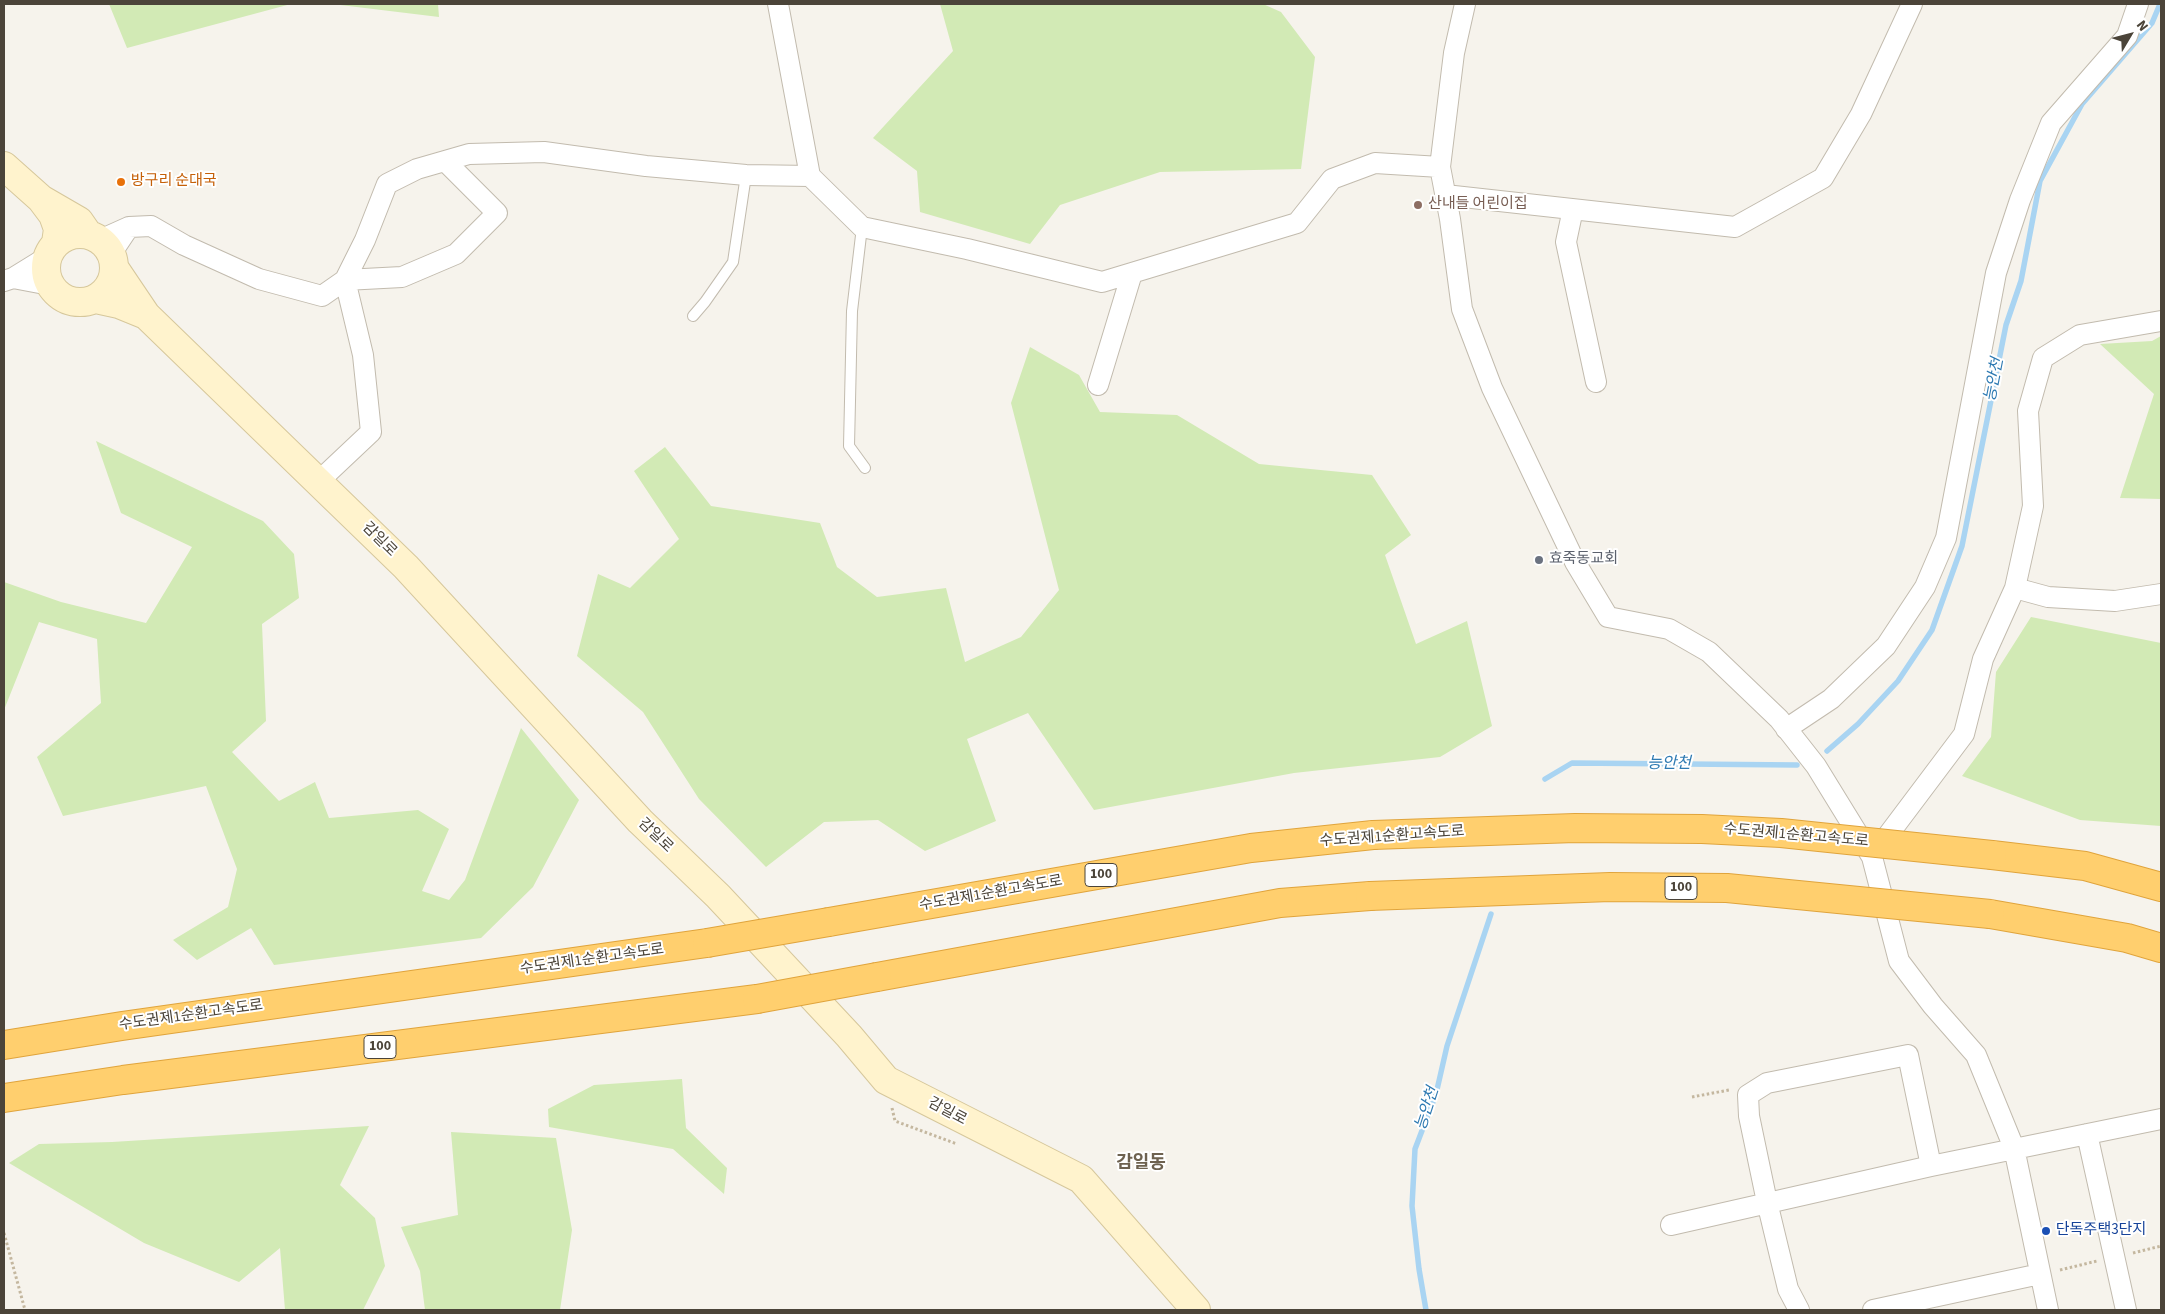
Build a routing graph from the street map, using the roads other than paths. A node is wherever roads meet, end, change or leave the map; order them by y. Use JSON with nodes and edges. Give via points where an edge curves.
{"nodes":[{"id":1,"x":778,"y":4,"type":"edge"},
{"id":2,"x":1466,"y":4,"type":"edge"},
{"id":3,"x":1912,"y":4,"type":"edge"},
{"id":4,"x":2138,"y":4,"type":"edge"},
{"id":5,"x":446,"y":161,"type":"junction"},
{"id":6,"x":4,"y":166,"type":"edge"},
{"id":7,"x":1440,"y":166,"type":"junction"},
{"id":8,"x":746,"y":175,"type":"junction"},
{"id":9,"x":810,"y":176,"type":"junction"},
{"id":10,"x":1446,"y":195,"type":"junction"},
{"id":11,"x":41,"y":199,"type":"junction"},
{"id":12,"x":1573,"y":209,"type":"junction"},
{"id":13,"x":862,"y":227,"type":"junction"},
{"id":14,"x":105,"y":240,"type":"junction"},
{"id":15,"x":52,"y":250,"type":"junction"},
{"id":16,"x":1132,"y":273,"type":"junction"},
{"id":17,"x":9,"y":280,"type":"edge"},
{"id":18,"x":345,"y":280,"type":"junction"},
{"id":19,"x":50,"y":285,"type":"junction"},
{"id":20,"x":96,"y":299,"type":"junction"},
{"id":21,"x":146,"y":314,"type":"junction"},
{"id":22,"x":693,"y":316,"type":"dead end"},
{"id":23,"x":2161,"y":321,"type":"edge"},
{"id":24,"x":1596,"y":382,"type":"dead end"},
{"id":25,"x":1098,"y":385,"type":"dead end"},
{"id":26,"x":865,"y":468,"type":"dead end"},
{"id":27,"x":319,"y":482,"type":"junction"},
{"id":28,"x":2015,"y":588,"type":"junction"},
{"id":29,"x":2161,"y":594,"type":"edge"},
{"id":30,"x":1786,"y":729,"type":"junction"},
{"id":31,"x":1872,"y":857,"type":"junction"},
{"id":32,"x":2085,"y":866,"type":"junction"},
{"id":33,"x":2161,"y":873,"type":"edge"},
{"id":34,"x":2161,"y":887,"type":"edge"},
{"id":35,"x":2161,"y":948,"type":"edge"},
{"id":36,"x":4,"y":1045,"type":"edge"},
{"id":37,"x":4,"y":1098,"type":"edge"},
{"id":38,"x":2161,"y":1119,"type":"edge"},
{"id":39,"x":2087,"y":1134,"type":"junction"},
{"id":40,"x":2014,"y":1148,"type":"junction"},
{"id":41,"x":1931,"y":1166,"type":"junction"},
{"id":42,"x":1767,"y":1202,"type":"junction"},
{"id":43,"x":1671,"y":1225,"type":"dead end"},
{"id":44,"x":2040,"y":1274,"type":"junction"},
{"id":45,"x":1196,"y":1310,"type":"edge"},
{"id":46,"x":1799,"y":1310,"type":"edge"},
{"id":47,"x":1873,"y":1310,"type":"edge"},
{"id":48,"x":2048,"y":1310,"type":"edge"},
{"id":49,"x":2126,"y":1310,"type":"edge"}],
"edges":[{"from":1,"to":9,"type":"street"},
{"from":2,"to":7,"type":"street","via":[[1454,53]]},
{"from":3,"to":12,"type":"street","via":[[1861,114],[1823,178],[1735,227]]},
{"from":4,"to":30,"type":"street","via":[[2127,36],[2051,123],[2020,200],[1996,273],[1946,538],[1925,587],[1886,646],[1830,699]]},
{"from":5,"to":8,"type":"street","via":[[470,154],[544,152]]},
{"from":5,"to":18,"type":"street","via":[[417,169],[387,184]]},
{"from":5,"to":18,"type":"street","via":[[498,212],[456,254],[402,277]]},
{"from":6,"to":11,"type":"street","name":"감일로"},
{"from":7,"to":10,"type":"street"},
{"from":7,"to":16,"type":"street","via":[[1375,163],[1332,179],[1297,223]]},
{"from":8,"to":9,"type":"street"},
{"from":8,"to":22,"type":"lane","via":[[733,262]]},
{"from":9,"to":13,"type":"street"},
{"from":10,"to":12,"type":"street"},
{"from":10,"to":30,"type":"street","via":[[1462,309],[1492,388],[1575,562],[1608,617],[1669,629],[1709,652]]},
{"from":11,"to":14,"type":"street","name":"감일로"},
{"from":11,"to":15,"type":"street","name":"감일로","via":[[53,215],[58,229]]},
{"from":12,"to":24,"type":"street","via":[[1566,242]]},
{"from":13,"to":16,"type":"street","via":[[1102,282]]},
{"from":13,"to":26,"type":"lane","via":[[852,311],[849,446]]},
{"from":14,"to":15,"type":"street","via":[[77,234],[66,236]]},
{"from":14,"to":18,"type":"street","via":[[151,226],[184,245],[260,279],[322,296]]},
{"from":14,"to":20,"type":"street","via":[[112,281],[106,292]]},
{"from":14,"to":21,"type":"street","name":"감일로"},
{"from":15,"to":17,"type":"street"},
{"from":15,"to":19,"type":"street","name":"감일로","via":[[45,267]]},
{"from":16,"to":25,"type":"street"},
{"from":17,"to":19,"type":"street"},
{"from":18,"to":27,"type":"street","via":[[363,354],[371,432]]},
{"from":19,"to":20,"type":"street","name":"감일로","via":[[56,294],[75,302]]},
{"from":20,"to":21,"type":"street","name":"감일로"},
{"from":21,"to":27,"type":"street","name":"감일로"},
{"from":23,"to":28,"type":"street","via":[[2080,335],[2043,358],[2028,411],[2033,506]]},
{"from":27,"to":45,"type":"street","name":"감일로","via":[[413,574],[640,821],[718,896],[849,1036],[886,1080],[1081,1179]]},
{"from":28,"to":29,"type":"street","via":[[2048,597],[2115,601]]},
{"from":28,"to":31,"type":"street","via":[[1983,659],[1964,734]]},
{"from":30,"to":31,"type":"street","via":[[1816,766]]},
{"from":31,"to":40,"type":"street","via":[[1899,961],[1976,1055]]},
{"from":32,"to":33,"type":"highway"},
{"from":32,"to":34,"type":"highway","name":"수도권제1순환고속도로","number":"100"},
{"from":32,"to":36,"type":"highway","name":"수도권제1순환고속도로","number":"100","bridge":true,"via":[[1781,833],[1702,829],[1575,828],[1373,835],[1251,848],[708,943]]},
{"from":35,"to":37,"type":"highway","number":"100","bridge":true,"via":[[2126,938],[1990,914],[1727,888],[1610,887],[1370,896],[1280,904],[757,999]]},
{"from":38,"to":39,"type":"street"},
{"from":39,"to":40,"type":"street"},
{"from":39,"to":49,"type":"street"},
{"from":40,"to":41,"type":"street"},
{"from":40,"to":44,"type":"street"},
{"from":41,"to":42,"type":"street"},
{"from":41,"to":42,"type":"street","via":[[1908,1055],[1766,1083],[1748,1096],[1749,1116]]},
{"from":42,"to":43,"type":"street"},
{"from":42,"to":46,"type":"street","via":[[1788,1289]]},
{"from":44,"to":47,"type":"street"},
{"from":44,"to":48,"type":"street"}]}
